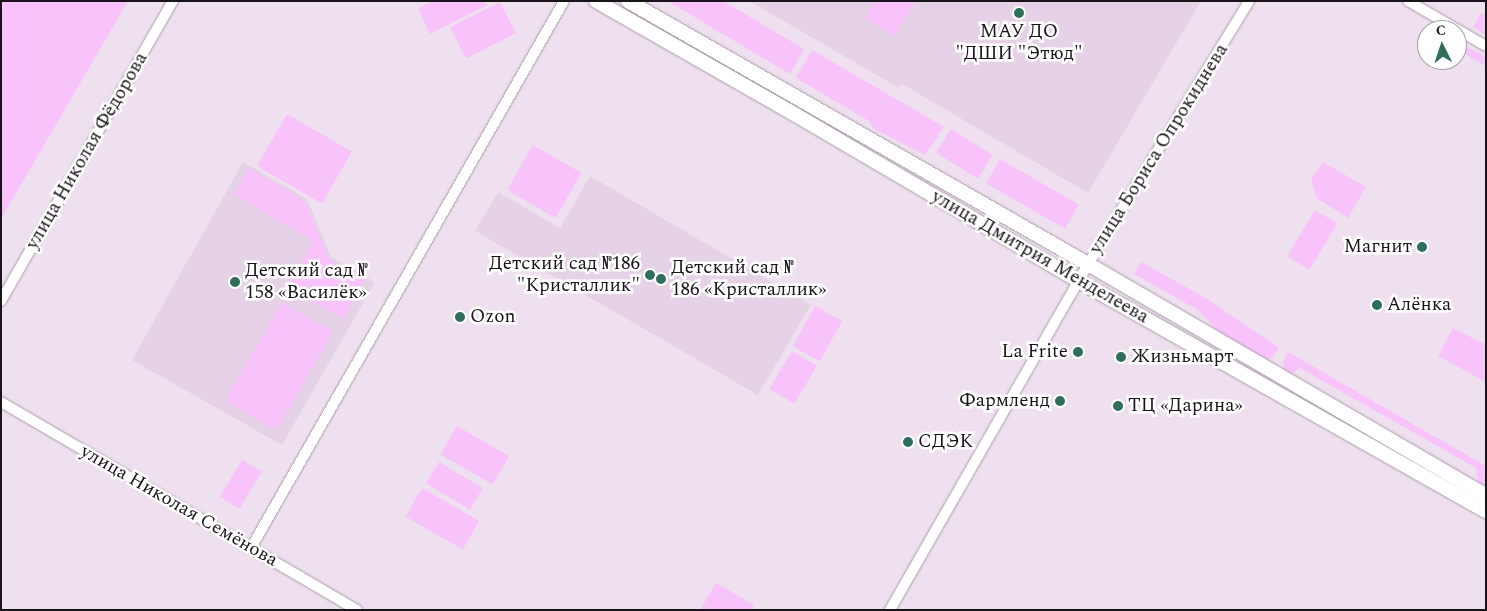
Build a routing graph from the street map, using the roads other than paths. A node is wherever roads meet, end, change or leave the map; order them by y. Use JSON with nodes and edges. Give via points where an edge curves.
{"nodes":[{"id":1,"x":173,"y":1,"type":"edge"},
{"id":2,"x":564,"y":1,"type":"edge"},
{"id":3,"x":596,"y":1,"type":"edge"},
{"id":4,"x":628,"y":1,"type":"edge"},
{"id":5,"x":1249,"y":1,"type":"edge"},
{"id":6,"x":1408,"y":1,"type":"edge"},
{"id":7,"x":1486,"y":46,"type":"edge"},
{"id":8,"x":1088,"y":264,"type":"junction"},
{"id":9,"x":1079,"y":281,"type":"junction"},
{"id":10,"x":1,"y":300,"type":"edge"},
{"id":11,"x":1,"y":402,"type":"edge"},
{"id":12,"x":1486,"y":496,"type":"edge"},
{"id":13,"x":1486,"y":511,"type":"edge"},
{"id":14,"x":251,"y":548,"type":"junction"},
{"id":15,"x":357,"y":610,"type":"edge"},
{"id":16,"x":890,"y":610,"type":"edge"}],
"edges":[{"from":1,"to":10,"type":"street","name":"улица Николая Фёдорова"},
{"from":2,"to":14,"type":"street"},
{"from":3,"to":9,"type":"street","name":"улица Дмитрия Менделеева","via":[[796,114]]},
{"from":4,"to":8,"type":"street","name":"улица Дмитрия Менделеева"},
{"from":5,"to":8,"type":"street","name":"улица Бориса Опрокиднева"},
{"from":6,"to":7,"type":"street"},
{"from":8,"to":9,"type":"street","name":"улица Бориса Опрокиднева"},
{"from":8,"to":12,"type":"street","name":"улица Дмитрия Менделеева"},
{"from":9,"to":13,"type":"street","name":"улица Дмитрия Менделеева"},
{"from":9,"to":16,"type":"street","name":"улица Бориса Опрокиднева"},
{"from":11,"to":14,"type":"street","name":"улица Николая Семёнова"},
{"from":14,"to":15,"type":"street","name":"улица Николая Семёнова"}]}
